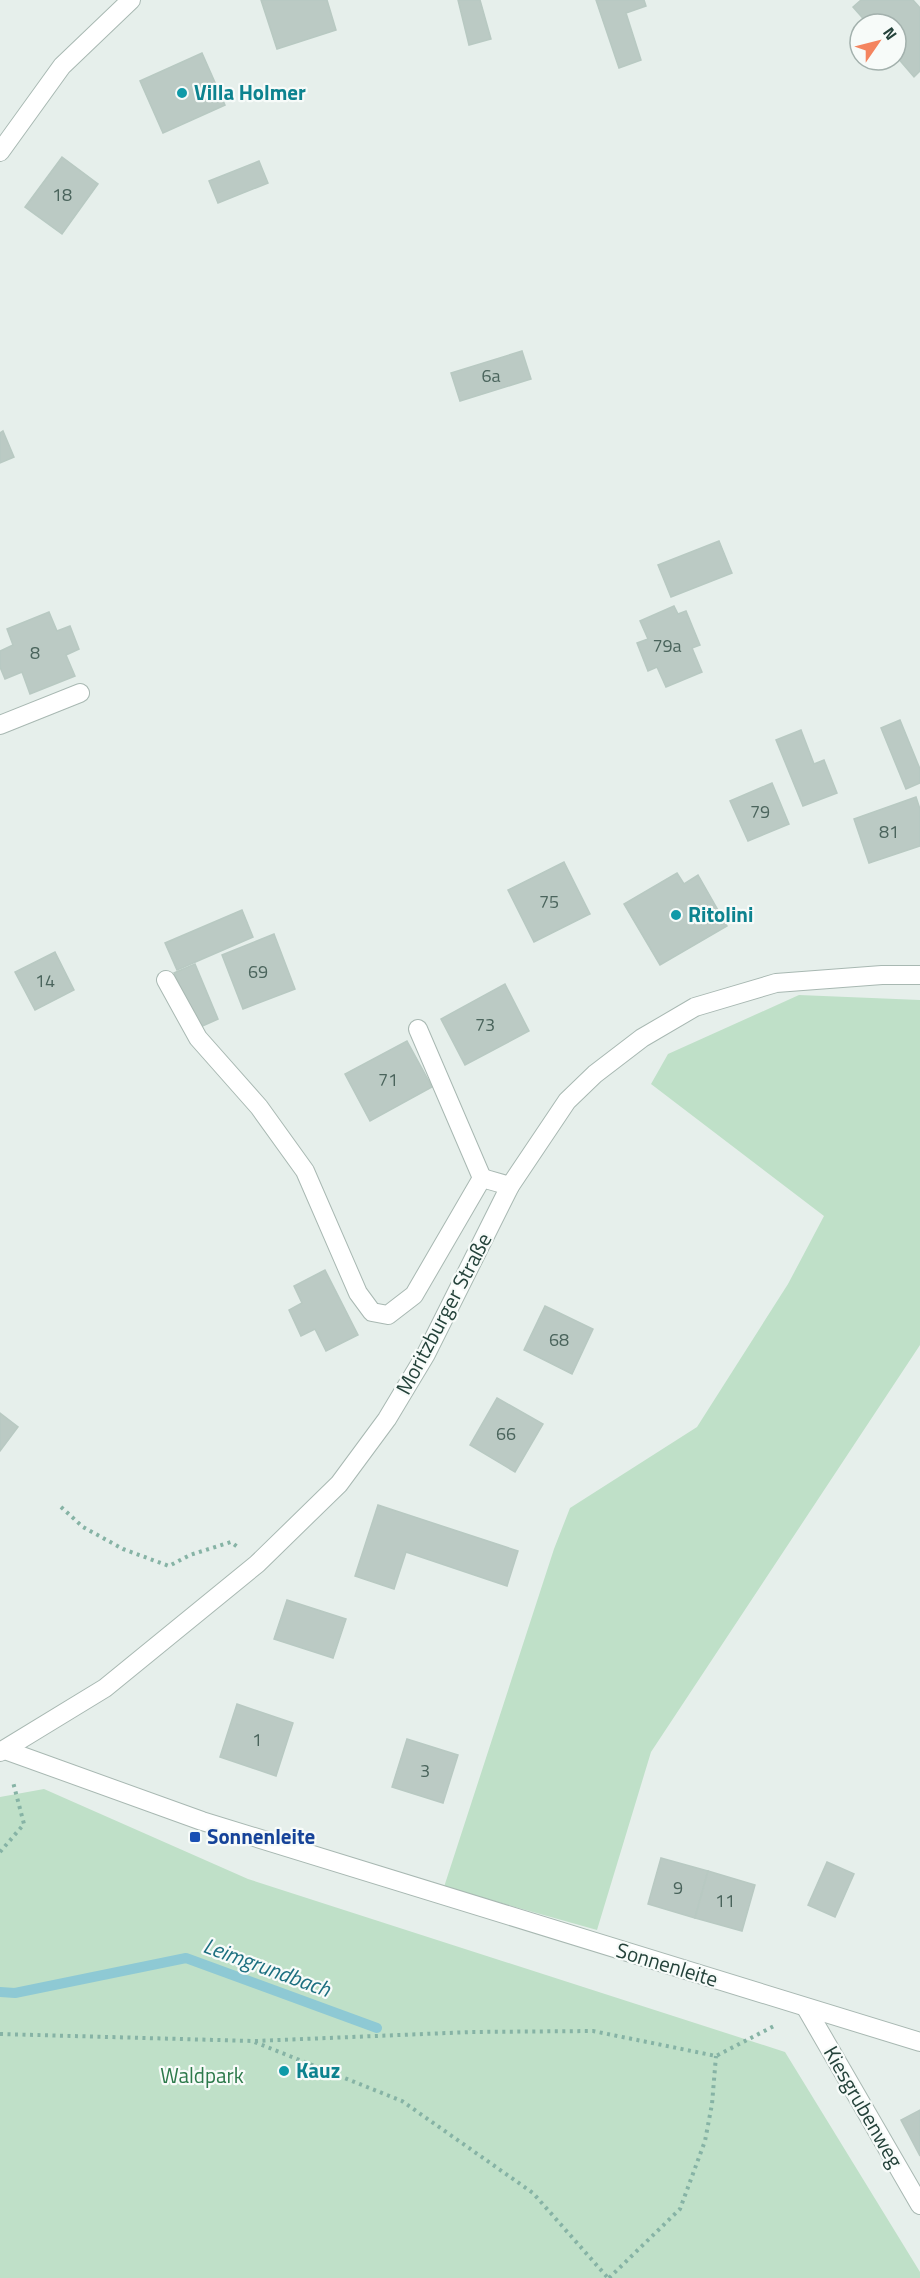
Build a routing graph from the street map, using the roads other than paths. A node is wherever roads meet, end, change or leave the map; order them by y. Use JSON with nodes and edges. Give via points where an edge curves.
{"nodes":[{"id":1,"x":131,"y":0,"type":"edge"},
{"id":2,"x":0,"y":152,"type":"edge"},
{"id":3,"x":80,"y":693,"type":"dead end"},
{"id":4,"x":0,"y":725,"type":"edge"},
{"id":5,"x":920,"y":975,"type":"edge"},
{"id":6,"x":166,"y":980,"type":"dead end"},
{"id":7,"x":418,"y":1029,"type":"dead end"},
{"id":8,"x":482,"y":1178,"type":"junction"},
{"id":9,"x":510,"y":1186,"type":"junction"},
{"id":10,"x":3,"y":1751,"type":"edge"},
{"id":11,"x":806,"y":2008,"type":"junction"},
{"id":12,"x":920,"y":2042,"type":"edge"},
{"id":13,"x":920,"y":2205,"type":"edge"}],
"edges":[{"from":1,"to":2,"type":"street","via":[[62,66]]},
{"from":3,"to":4,"type":"street"},
{"from":5,"to":9,"type":"street","name":"Moritzburger Straße","via":[[776,983],[695,1007],[642,1038],[567,1101]]},
{"from":6,"to":8,"type":"street","via":[[198,1038],[259,1107],[305,1171],[358,1293],[372,1312],[388,1316],[414,1295]]},
{"from":7,"to":8,"type":"street"},
{"from":8,"to":9,"type":"street"},
{"from":9,"to":10,"type":"street","name":"Moritzburger Straße","via":[[426,1354],[387,1419],[339,1484],[257,1564],[105,1688]]},
{"from":10,"to":11,"type":"street","name":"Sonnenleite","via":[[202,1821]]},
{"from":11,"to":12,"type":"street","name":"Sonnenleite"},
{"from":11,"to":13,"type":"street","name":"Kiesgrubenweg"}]}
